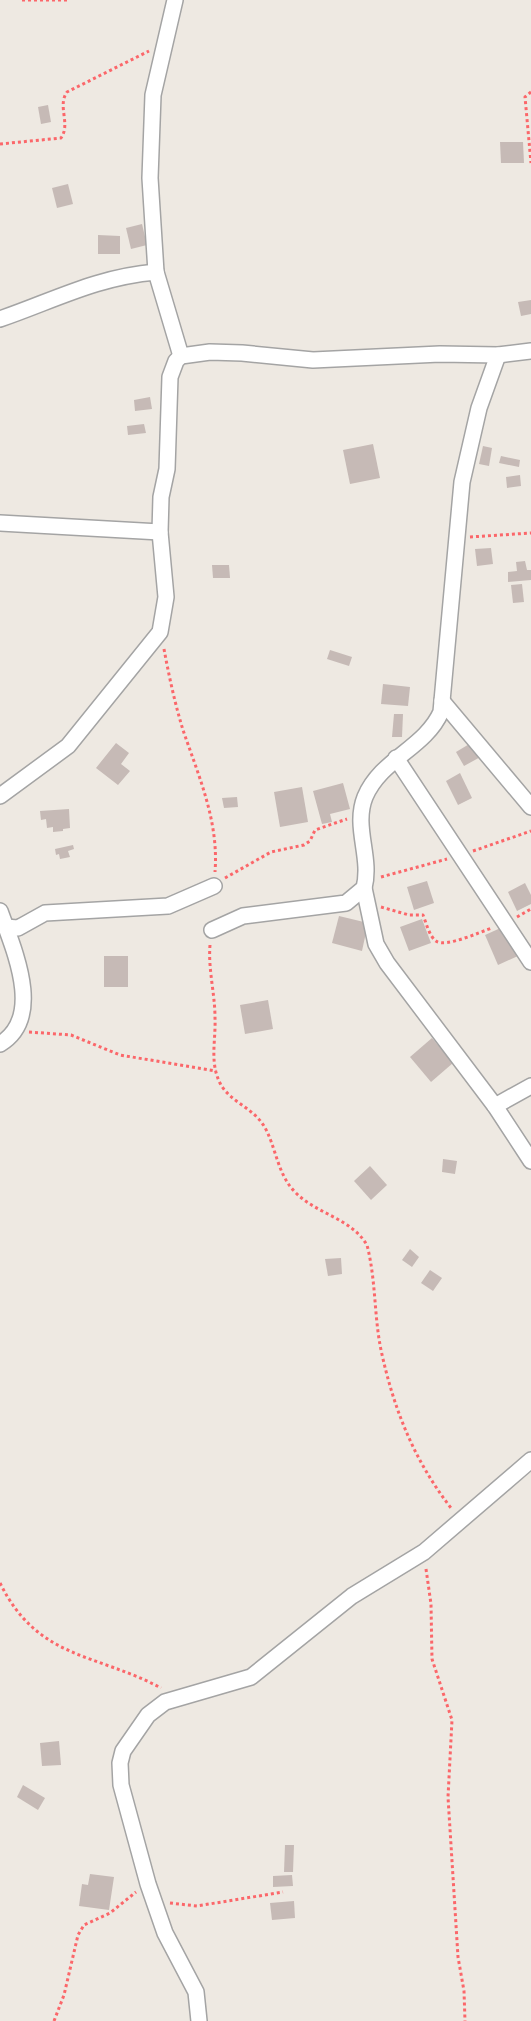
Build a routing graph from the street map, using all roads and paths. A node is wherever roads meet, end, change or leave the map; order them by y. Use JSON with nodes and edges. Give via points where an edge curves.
{"nodes":[{"id":1,"x":22,"y":0,"type":"edge"},
{"id":2,"x":70,"y":0,"type":"edge"},
{"id":3,"x":175,"y":0,"type":"edge"},
{"id":4,"x":166,"y":40,"type":"junction"},
{"id":5,"x":531,"y":92,"type":"edge"},
{"id":6,"x":0,"y":144,"type":"edge"},
{"id":7,"x":531,"y":163,"type":"edge"},
{"id":8,"x":156,"y":272,"type":"junction"},
{"id":9,"x":0,"y":319,"type":"edge"},
{"id":10,"x":531,"y":351,"type":"edge"},
{"id":11,"x":498,"y":355,"type":"junction"},
{"id":12,"x":181,"y":356,"type":"junction"},
{"id":13,"x":0,"y":523,"type":"edge"},
{"id":14,"x":160,"y":532,"type":"junction"},
{"id":15,"x":531,"y":533,"type":"edge"},
{"id":16,"x":457,"y":538,"type":"junction"},
{"id":17,"x":160,"y":632,"type":"junction"},
{"id":18,"x":442,"y":701,"type":"junction"},
{"id":19,"x":396,"y":758,"type":"junction"},
{"id":20,"x":0,"y":796,"type":"edge"},
{"id":21,"x":531,"y":807,"type":"edge"},
{"id":22,"x":361,"y":814,"type":"junction"},
{"id":23,"x":531,"y":831,"type":"edge"},
{"id":24,"x":458,"y":855,"type":"junction"},
{"id":25,"x":365,"y":884,"type":"junction"},
{"id":26,"x":214,"y":886,"type":"junction"},
{"id":27,"x":368,"y":905,"type":"junction"},
{"id":28,"x":0,"y":911,"type":"edge"},
{"id":29,"x":505,"y":923,"type":"junction"},
{"id":30,"x":212,"y":930,"type":"joint"},
{"id":31,"x":2,"y":932,"type":"edge"},
{"id":32,"x":531,"y":962,"type":"edge"},
{"id":33,"x":16,"y":1033,"type":"junction"},
{"id":34,"x":0,"y":1044,"type":"edge"},
{"id":35,"x":216,"y":1071,"type":"junction"},
{"id":36,"x":531,"y":1086,"type":"edge"},
{"id":37,"x":495,"y":1106,"type":"junction"},
{"id":38,"x":531,"y":1161,"type":"edge"},
{"id":39,"x":531,"y":1460,"type":"edge"},
{"id":40,"x":460,"y":1519,"type":"junction"},
{"id":41,"x":424,"y":1552,"type":"junction"},
{"id":42,"x":0,"y":1583,"type":"edge"},
{"id":43,"x":177,"y":1696,"type":"junction"},
{"id":44,"x":148,"y":1884,"type":"junction"},
{"id":45,"x":284,"y":1892,"type":"dead end"},
{"id":46,"x":153,"y":1901,"type":"junction"},
{"id":47,"x":54,"y":2021,"type":"edge"},
{"id":48,"x":199,"y":2021,"type":"edge"},
{"id":49,"x":465,"y":2021,"type":"edge"}],
"edges":[{"from":1,"to":2,"type":"path"},
{"from":3,"to":4,"type":"street"},
{"from":4,"to":6,"type":"path","via":[[67,92],[61,138]]},
{"from":4,"to":8,"type":"street","via":[[153,95],[150,137]]},
{"from":5,"to":7,"type":"path","via":[[525,97]]},
{"from":8,"to":9,"type":"street","via":[[93,283]]},
{"from":8,"to":12,"type":"street"},
{"from":10,"to":11,"type":"street"},
{"from":11,"to":12,"type":"street","via":[[313,360],[232,353]]},
{"from":11,"to":16,"type":"street","via":[[470,444]]},
{"from":12,"to":14,"type":"street","via":[[170,377]]},
{"from":13,"to":14,"type":"street"},
{"from":14,"to":17,"type":"street","via":[[166,597]]},
{"from":15,"to":16,"type":"path"},
{"from":16,"to":18,"type":"street"},
{"from":17,"to":20,"type":"street","via":[[68,746]]},
{"from":17,"to":26,"type":"path","via":[[174,698],[211,814],[217,851]]},
{"from":18,"to":19,"type":"street","via":[[441,712],[430,731]]},
{"from":18,"to":21,"type":"street"},
{"from":19,"to":22,"type":"street","via":[[374,781]]},
{"from":19,"to":24,"type":"street"},
{"from":22,"to":25,"type":"street"},
{"from":22,"to":26,"type":"path","via":[[315,830],[310,842],[304,845],[255,859]]},
{"from":23,"to":24,"type":"path"},
{"from":24,"to":25,"type":"path"},
{"from":24,"to":29,"type":"street"},
{"from":25,"to":27,"type":"street"},
{"from":25,"to":30,"type":"street","via":[[346,903],[243,916]]},
{"from":26,"to":31,"type":"street","via":[[168,906],[45,913]]},
{"from":27,"to":29,"type":"path","via":[[423,915],[439,943]]},
{"from":27,"to":37,"type":"street","via":[[376,944],[387,963]]},
{"from":28,"to":31,"type":"street"},
{"from":29,"to":32,"type":"street"},
{"from":30,"to":35,"type":"path","via":[[209,978],[215,1017]]},
{"from":31,"to":33,"type":"street","via":[[16,952],[22,982],[21,1017]]},
{"from":33,"to":34,"type":"street"},
{"from":33,"to":35,"type":"path","via":[[71,1035],[120,1055]]},
{"from":35,"to":40,"type":"path","via":[[221,1085],[264,1126],[285,1179],[296,1193],[360,1234],[367,1245],[381,1351],[401,1420],[420,1464]]},
{"from":36,"to":37,"type":"street"},
{"from":37,"to":38,"type":"street"},
{"from":39,"to":40,"type":"street"},
{"from":40,"to":41,"type":"street"},
{"from":41,"to":43,"type":"street","via":[[352,1596],[251,1677]]},
{"from":41,"to":49,"type":"path","via":[[431,1604],[432,1659],[452,1719],[448,1797]]},
{"from":42,"to":43,"type":"path","via":[[13,1607],[55,1646],[144,1679]]},
{"from":43,"to":44,"type":"street","via":[[148,1715],[123,1751],[120,1763],[121,1785]]},
{"from":44,"to":46,"type":"street"},
{"from":44,"to":47,"type":"path","via":[[110,1912],[84,1925]]},
{"from":45,"to":46,"type":"path","via":[[197,1906]]},
{"from":46,"to":48,"type":"street","via":[[196,1992]]}]}
